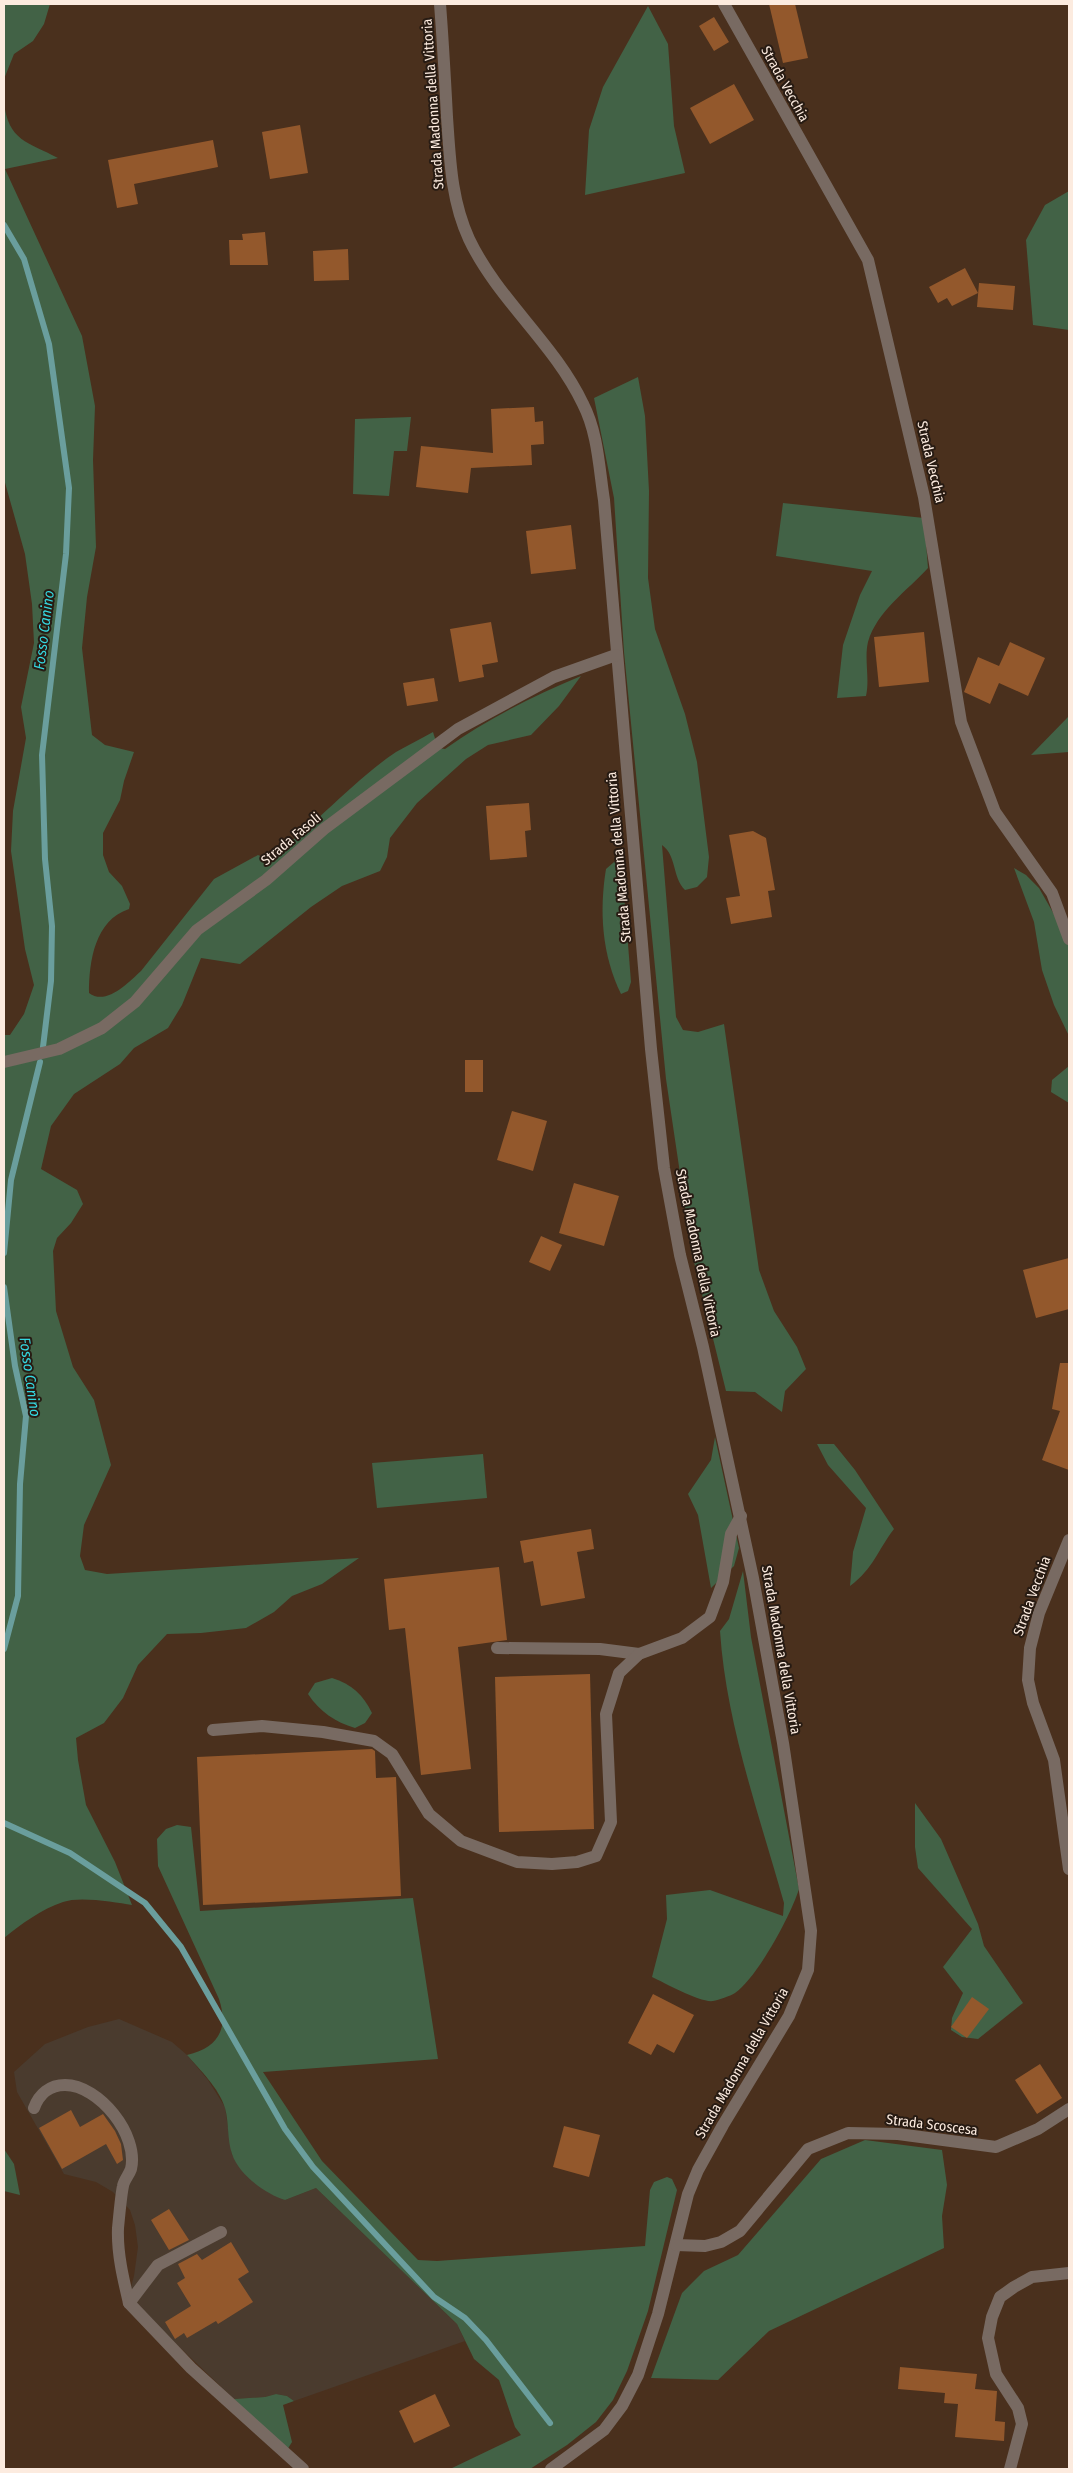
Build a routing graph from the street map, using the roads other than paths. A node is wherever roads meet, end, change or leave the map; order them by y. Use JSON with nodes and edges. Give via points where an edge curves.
{"nodes":[{"id":1,"x":440,"y":4,"type":"edge"},
{"id":2,"x":724,"y":4,"type":"edge"},
{"id":3,"x":616,"y":655,"type":"junction"},
{"id":4,"x":1069,"y":939,"type":"edge"},
{"id":5,"x":4,"y":1062,"type":"edge"},
{"id":6,"x":741,"y":1516,"type":"junction"},
{"id":7,"x":1069,"y":1540,"type":"edge"},
{"id":8,"x":497,"y":1648,"type":"dead end"},
{"id":9,"x":639,"y":1654,"type":"junction"},
{"id":10,"x":213,"y":1730,"type":"dead end"},
{"id":11,"x":1069,"y":1869,"type":"edge"},
{"id":12,"x":34,"y":2108,"type":"dead end"},
{"id":13,"x":1069,"y":2109,"type":"edge"},
{"id":14,"x":221,"y":2232,"type":"dead end"},
{"id":15,"x":676,"y":2245,"type":"junction"},
{"id":16,"x":1069,"y":2272,"type":"edge"},
{"id":17,"x":128,"y":2303,"type":"junction"},
{"id":18,"x":303,"y":2469,"type":"edge"},
{"id":19,"x":551,"y":2469,"type":"edge"},
{"id":20,"x":1010,"y":2469,"type":"edge"}],
"edges":[{"from":1,"to":3,"type":"street","name":"Strada Madonna della Vittoria","via":[[451,175],[458,209],[470,240],[496,283],[561,365],[584,405],[596,441]]},
{"from":2,"to":4,"type":"street","name":"Strada Vecchia","via":[[868,260],[924,496],[961,722],[995,812],[1052,893]]},
{"from":3,"to":5,"type":"street","name":"Strada Fasoli","via":[[554,678],[458,729],[324,829],[266,880],[197,930],[135,1002],[102,1028],[59,1049]]},
{"from":3,"to":6,"type":"street","name":"Strada Madonna della Vittoria","via":[[664,1168],[680,1255]]},
{"from":6,"to":9,"type":"street","via":[[731,1534],[723,1582],[710,1617],[682,1638]]},
{"from":6,"to":15,"type":"street","name":"Strada Madonna della Vittoria","via":[[806,1890],[810,1953],[801,1990],[789,2016],[698,2170],[681,2218]]},
{"from":7,"to":11,"type":"street","name":"Strada Vecchia","via":[[1039,1613],[1030,1648],[1028,1680],[1054,1760]]},
{"from":8,"to":9,"type":"street","via":[[600,1649]]},
{"from":9,"to":10,"type":"street","via":[[619,1673],[606,1714],[611,1822],[596,1856],[577,1862],[517,1862],[462,1842],[429,1814],[392,1754],[374,1742],[323,1732],[262,1726]]},
{"from":12,"to":17,"type":"street","via":[[45,2092],[60,2085],[78,2085],[95,2094],[112,2113],[131,2144],[131,2169],[123,2185],[118,2226]]},
{"from":13,"to":15,"type":"street","name":"Strada Scoscesa","via":[[1038,2129],[996,2147],[898,2134],[848,2133],[808,2149],[740,2231],[721,2242],[705,2246]]},
{"from":14,"to":17,"type":"street","via":[[158,2266]]},
{"from":15,"to":19,"type":"street","name":"Strada Madonna della Vittoria","via":[[638,2375],[622,2406],[604,2430]]},
{"from":16,"to":20,"type":"street","via":[[1032,2278],[1014,2287],[1000,2297],[992,2317],[988,2338],[996,2374],[1018,2408],[1022,2424]]},
{"from":17,"to":18,"type":"street","via":[[191,2368]]}]}
